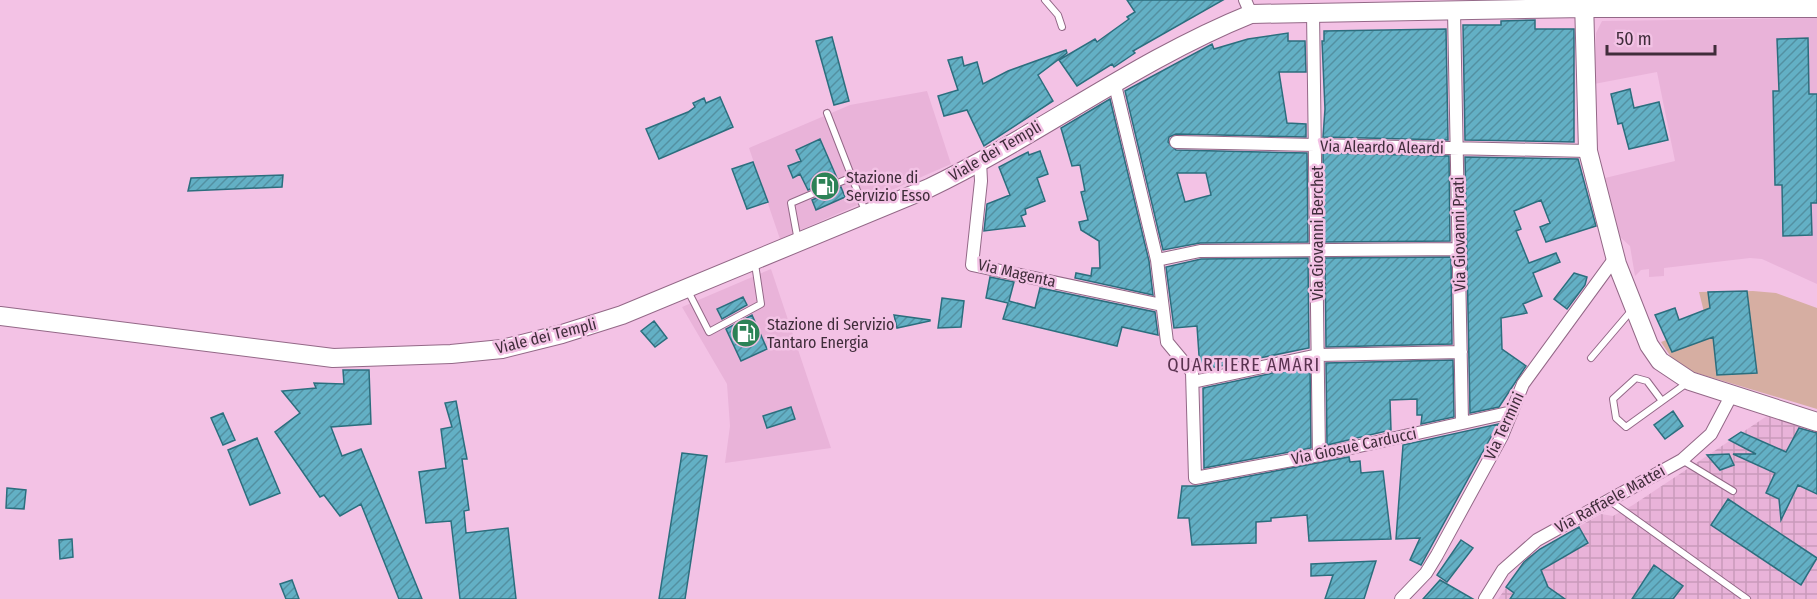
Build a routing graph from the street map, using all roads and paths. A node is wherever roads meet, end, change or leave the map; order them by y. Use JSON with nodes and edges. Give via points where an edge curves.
{"nodes":[{"id":1,"x":1045,"y":0,"type":"edge"},
{"id":2,"x":1585,"y":4,"type":"edge"},
{"id":3,"x":1356,"y":5,"type":"edge"},
{"id":4,"x":1248,"y":7,"type":"edge"},
{"id":5,"x":1817,"y":8,"type":"edge"},
{"id":6,"x":1454,"y":11,"type":"junction"},
{"id":7,"x":1313,"y":12,"type":"junction"},
{"id":8,"x":1062,"y":27,"type":"dead end"},
{"id":9,"x":1114,"y":81,"type":"junction"},
{"id":10,"x":827,"y":113,"type":"dead end"},
{"id":11,"x":1176,"y":142,"type":"dead end"},
{"id":12,"x":1317,"y":145,"type":"junction"},
{"id":13,"x":1457,"y":148,"type":"junction"},
{"id":14,"x":1588,"y":151,"type":"junction"},
{"id":15,"x":980,"y":161,"type":"junction"},
{"id":16,"x":852,"y":177,"type":"junction"},
{"id":17,"x":866,"y":214,"type":"junction"},
{"id":18,"x":798,"y":243,"type":"junction"},
{"id":19,"x":1317,"y":249,"type":"junction"},
{"id":20,"x":1459,"y":249,"type":"junction"},
{"id":21,"x":1615,"y":258,"type":"junction"},
{"id":22,"x":755,"y":260,"type":"junction"},
{"id":23,"x":1157,"y":260,"type":"junction"},
{"id":24,"x":687,"y":288,"type":"junction"},
{"id":25,"x":1162,"y":305,"type":"junction"},
{"id":26,"x":1634,"y":308,"type":"junction"},
{"id":27,"x":0,"y":316,"type":"edge"},
{"id":28,"x":1461,"y":352,"type":"junction"},
{"id":29,"x":1318,"y":355,"type":"junction"},
{"id":30,"x":1592,"y":358,"type":"dead end"},
{"id":31,"x":1690,"y":381,"type":"junction"},
{"id":32,"x":1193,"y":382,"type":"junction"},
{"id":33,"x":1731,"y":396,"type":"junction"},
{"id":34,"x":1662,"y":401,"type":"junction"},
{"id":35,"x":1512,"y":412,"type":"junction"},
{"id":36,"x":1462,"y":422,"type":"junction"},
{"id":37,"x":1817,"y":422,"type":"edge"},
{"id":38,"x":1319,"y":455,"type":"junction"},
{"id":39,"x":1682,"y":459,"type":"junction"},
{"id":40,"x":1733,"y":490,"type":"dead end"},
{"id":41,"x":1610,"y":501,"type":"junction"},
{"id":42,"x":1401,"y":599,"type":"edge"},
{"id":43,"x":1485,"y":599,"type":"edge"},
{"id":44,"x":1747,"y":599,"type":"edge"}],
"edges":[{"from":1,"to":8,"type":"lane","via":[[1058,15]]},
{"from":2,"to":5,"type":"main road","name":"Viale dei Templi"},
{"from":2,"to":6,"type":"main road","name":"Viale dei Templi"},
{"from":2,"to":14,"type":"main road"},
{"from":3,"to":6,"type":"main road","name":"Viale dei Templi"},
{"from":3,"to":7,"type":"main road","name":"Viale dei Templi"},
{"from":4,"to":7,"type":"main road","name":"Viale dei Templi"},
{"from":4,"to":9,"type":"main road","name":"Viale dei Templi","via":[[1221,26]]},
{"from":6,"to":13,"type":"street","name":"Via Giovanni Prati"},
{"from":7,"to":12,"type":"street","name":"Via Giovanni Berchet"},
{"from":9,"to":15,"type":"main road","name":"Viale dei Templi"},
{"from":9,"to":23,"type":"street"},
{"from":10,"to":16,"type":"lane"},
{"from":11,"to":12,"type":"street","name":"Via Aleardo Aleardi"},
{"from":12,"to":13,"type":"street","name":"Via Aleardo Aleardi"},
{"from":12,"to":19,"type":"street","name":"Via Giovanni Berchet"},
{"from":13,"to":14,"type":"street","name":"Via Aleardo Aleardi"},
{"from":13,"to":20,"type":"street","name":"Via Giovanni Prati"},
{"from":14,"to":21,"type":"main road"},
{"from":15,"to":17,"type":"main road","name":"Viale dei Templi"},
{"from":15,"to":25,"type":"street","name":"Via Magenta","via":[[972,264]]},
{"from":16,"to":17,"type":"lane"},
{"from":16,"to":18,"type":"lane","via":[[791,204]]},
{"from":17,"to":18,"type":"main road","name":"Viale dei Templi"},
{"from":18,"to":22,"type":"main road","name":"Viale dei Templi"},
{"from":19,"to":20,"type":"street"},
{"from":19,"to":23,"type":"street","via":[[1200,251]]},
{"from":19,"to":29,"type":"street","name":"Via Giovanni Berchet"},
{"from":20,"to":28,"type":"street","name":"Via Giovanni Prati"},
{"from":21,"to":26,"type":"main road"},
{"from":21,"to":35,"type":"street","name":"Via Termini","via":[[1523,384]]},
{"from":22,"to":24,"type":"main road","name":"Viale dei Templi"},
{"from":22,"to":24,"type":"lane","via":[[761,304],[709,332]]},
{"from":23,"to":25,"type":"street"},
{"from":24,"to":27,"type":"main road","name":"Viale dei Templi","via":[[612,318],[502,349],[399,356],[333,358]]},
{"from":25,"to":32,"type":"street","via":[[1167,342],[1192,372]]},
{"from":26,"to":30,"type":"lane"},
{"from":26,"to":31,"type":"main road","via":[[1660,361]]},
{"from":28,"to":29,"type":"street"},
{"from":28,"to":36,"type":"street","name":"Via Giovanni Prati"},
{"from":29,"to":32,"type":"street"},
{"from":29,"to":38,"type":"street","name":"Via Giovanni Berchet"},
{"from":31,"to":33,"type":"main road"},
{"from":31,"to":34,"type":"lane"},
{"from":32,"to":38,"type":"street","name":"Via Giosuè Carducci","via":[[1195,478]]},
{"from":33,"to":37,"type":"main road"},
{"from":33,"to":39,"type":"street","name":"Via Raffaele Mattei","via":[[1711,434]]},
{"from":34,"to":34,"type":"lane","via":[[1626,427],[1616,418],[1613,399],[1636,378],[1647,381]]},
{"from":35,"to":36,"type":"street","name":"Via Giosuè Carducci"},
{"from":35,"to":42,"type":"street","name":"Via Termini","via":[[1437,555]]},
{"from":36,"to":38,"type":"street","name":"Via Giosuè Carducci"},
{"from":39,"to":40,"type":"lane"},
{"from":39,"to":41,"type":"street","name":"Via Raffaele Mattei"},
{"from":41,"to":43,"type":"street","name":"Via Raffaele Mattei","via":[[1530,545],[1503,570]]},
{"from":41,"to":44,"type":"lane"}]}
